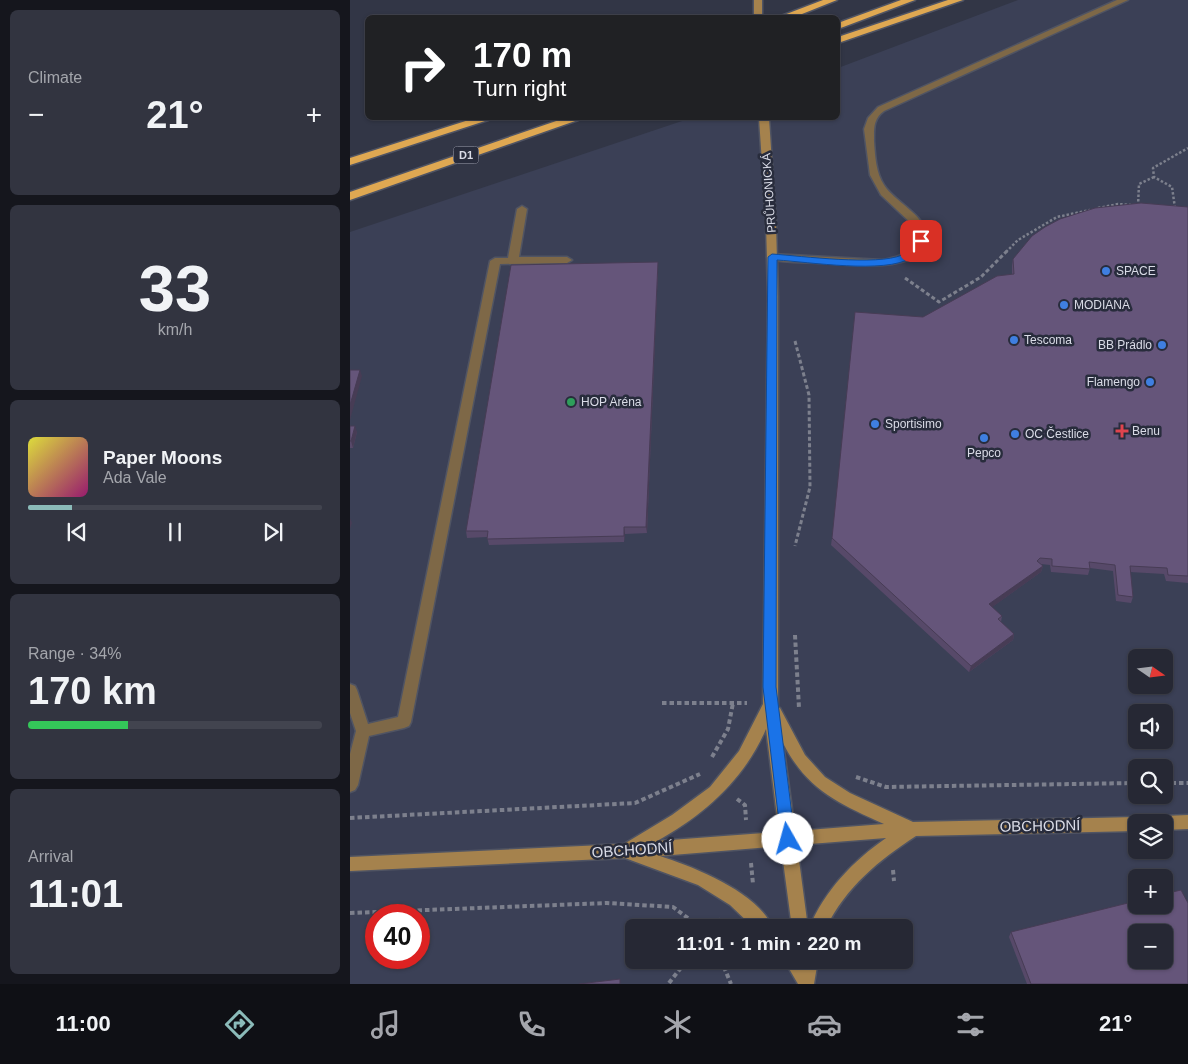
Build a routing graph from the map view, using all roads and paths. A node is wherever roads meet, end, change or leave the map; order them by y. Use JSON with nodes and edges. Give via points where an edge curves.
{"nodes":[{"id":1,"x":758,"y":0,"type":"edge"},
{"id":2,"x":832,"y":0,"type":"edge"},
{"id":3,"x":910,"y":0,"type":"edge"},
{"id":4,"x":958,"y":0,"type":"edge"},
{"id":5,"x":1124,"y":0,"type":"edge"},
{"id":6,"x":758,"y":15,"type":"edge"},
{"id":7,"x":790,"y":15,"type":"edge"},
{"id":8,"x":840,"y":25,"type":"edge"},
{"id":9,"x":840,"y":39,"type":"edge"},
{"id":10,"x":478,"y":120,"type":"edge"},
{"id":11,"x":568,"y":120,"type":"edge"},
{"id":12,"x":573,"y":120,"type":"edge"},
{"id":13,"x":764,"y":120,"type":"edge"},
{"id":14,"x":553,"y":125,"type":"junction"},
{"id":15,"x":1188,"y":148,"type":"edge"},
{"id":16,"x":350,"y":162,"type":"edge"},
{"id":17,"x":1154,"y":177,"type":"junction"},
{"id":18,"x":350,"y":196,"type":"edge"},
{"id":19,"x":1138,"y":206,"type":"junction"},
{"id":20,"x":1145,"y":206,"type":"edge"},
{"id":21,"x":1167,"y":208,"type":"edge"},
{"id":22,"x":1175,"y":208,"type":"junction"},
{"id":23,"x":522,"y":209,"type":"dead end"},
{"id":24,"x":1182,"y":209,"type":"edge"},
{"id":25,"x":772,"y":257,"type":"junction"},
{"id":26,"x":513,"y":260,"type":"junction"},
{"id":27,"x":567,"y":260,"type":"dead end"},
{"id":28,"x":901,"y":275,"type":"dead end"},
{"id":29,"x":794,"y":339,"type":"dead end"},
{"id":30,"x":794,"y":548,"type":"dead end"},
{"id":31,"x":795,"y":625,"type":"dead end"},
{"id":32,"x":350,"y":690,"type":"edge"},
{"id":33,"x":662,"y":703,"type":"dead end"},
{"id":34,"x":733,"y":703,"type":"junction"},
{"id":35,"x":770,"y":704,"type":"junction"},
{"id":36,"x":798,"y":704,"type":"junction"},
{"id":37,"x":800,"y":712,"type":"dead end"},
{"id":38,"x":363,"y":731,"type":"junction"},
{"id":39,"x":709,"y":763,"type":"dead end"},
{"id":40,"x":704,"y":772,"type":"dead end"},
{"id":41,"x":851,"y":775,"type":"dead end"},
{"id":42,"x":1128,"y":783,"type":"edge"},
{"id":43,"x":1173,"y":783,"type":"edge"},
{"id":44,"x":1188,"y":783,"type":"edge"},
{"id":45,"x":350,"y":784,"type":"edge"},
{"id":46,"x":350,"y":818,"type":"edge"},
{"id":47,"x":1188,"y":822,"type":"edge"},
{"id":48,"x":1173,"y":823,"type":"edge"},
{"id":49,"x":1128,"y":824,"type":"edge"},
{"id":50,"x":913,"y":829,"type":"junction"},
{"id":51,"x":788,"y":839,"type":"junction"},
{"id":52,"x":625,"y":851,"type":"junction"},
{"id":53,"x":350,"y":864,"type":"edge"},
{"id":54,"x":350,"y":913,"type":"edge"},
{"id":55,"x":689,"y":919,"type":"edge"},
{"id":56,"x":756,"y":919,"type":"edge"},
{"id":57,"x":799,"y":919,"type":"edge"},
{"id":58,"x":822,"y":919,"type":"edge"},
{"id":59,"x":680,"y":969,"type":"edge"},
{"id":60,"x":725,"y":969,"type":"edge"},
{"id":61,"x":797,"y":969,"type":"edge"},
{"id":62,"x":805,"y":969,"type":"edge"},
{"id":63,"x":808,"y":969,"type":"edge"},
{"id":64,"x":668,"y":983,"type":"edge"},
{"id":65,"x":806,"y":983,"type":"edge"},
{"id":66,"x":731,"y":984,"type":"edge"}],
"edges":[{"from":1,"to":6,"type":"street"},
{"from":2,"to":7,"type":"highway"},
{"from":3,"to":8,"type":"highway"},
{"from":4,"to":9,"type":"highway"},
{"from":5,"to":25,"type":"street","via":[[952,76],[874,115],[869,129],[873,174],[882,191],[918,224],[921,241],[914,252],[900,260],[882,263]]},
{"from":10,"to":16,"type":"highway","number":"D1"},
{"from":11,"to":14,"type":"highway","number":"D1"},
{"from":12,"to":14,"type":"highway"},
{"from":13,"to":25,"type":"street","name":"PRŮHONICKÁ"},
{"from":14,"to":18,"type":"highway","number":"D1"},
{"from":15,"to":17,"type":"path","via":[[1153,168]]},
{"from":17,"to":19,"type":"path","via":[[1139,184]]},
{"from":17,"to":22,"type":"path","via":[[1172,187]]},
{"from":19,"to":20,"type":"path"},
{"from":19,"to":28,"type":"path","via":[[1118,204],[1057,217],[1018,240],[981,277],[940,302]]},
{"from":21,"to":22,"type":"path"},
{"from":22,"to":24,"type":"path"},
{"from":23,"to":26,"type":"street"},
{"from":25,"to":35,"type":"street","name":"PRŮHONICKÁ"},
{"from":26,"to":27,"type":"street"},
{"from":26,"to":38,"type":"street","via":[[495,261],[404,722]]},
{"from":29,"to":30,"type":"path","via":[[809,396],[810,487]]},
{"from":31,"to":36,"type":"path"},
{"from":32,"to":38,"type":"street"},
{"from":33,"to":34,"type":"path"},
{"from":34,"to":35,"type":"path"},
{"from":34,"to":39,"type":"path","via":[[728,729]]},
{"from":35,"to":36,"type":"path"},
{"from":35,"to":50,"type":"street","name":"OBCHODNÍ","via":[[798,757],[811,774],[852,801]]},
{"from":35,"to":51,"type":"street","name":"PRŮHONICKÁ"},
{"from":35,"to":52,"type":"street","via":[[751,746],[721,786],[680,820]]},
{"from":36,"to":37,"type":"path"},
{"from":38,"to":45,"type":"street"},
{"from":40,"to":46,"type":"path","via":[[635,803]]},
{"from":41,"to":42,"type":"path","via":[[886,787]]},
{"from":43,"to":44,"type":"path"},
{"from":47,"to":48,"type":"street"},
{"from":49,"to":50,"type":"street","name":"OBCHODNÍ"},
{"from":50,"to":51,"type":"street","name":"OBCHODNÍ"},
{"from":50,"to":58,"type":"street","via":[[846,881],[834,895]]},
{"from":51,"to":52,"type":"street","name":"OBCHODNÍ"},
{"from":51,"to":57,"type":"street","name":"PRŮHONICKÁ"},
{"from":52,"to":53,"type":"street","name":"OBCHODNÍ"},
{"from":52,"to":56,"type":"street","via":[[717,886],[738,900]]},
{"from":54,"to":55,"type":"path","via":[[607,903],[673,907]]},
{"from":59,"to":64,"type":"path"},
{"from":60,"to":66,"type":"path"},
{"from":61,"to":65,"type":"street"},
{"from":62,"to":65,"type":"street"},
{"from":63,"to":65,"type":"street"}]}
